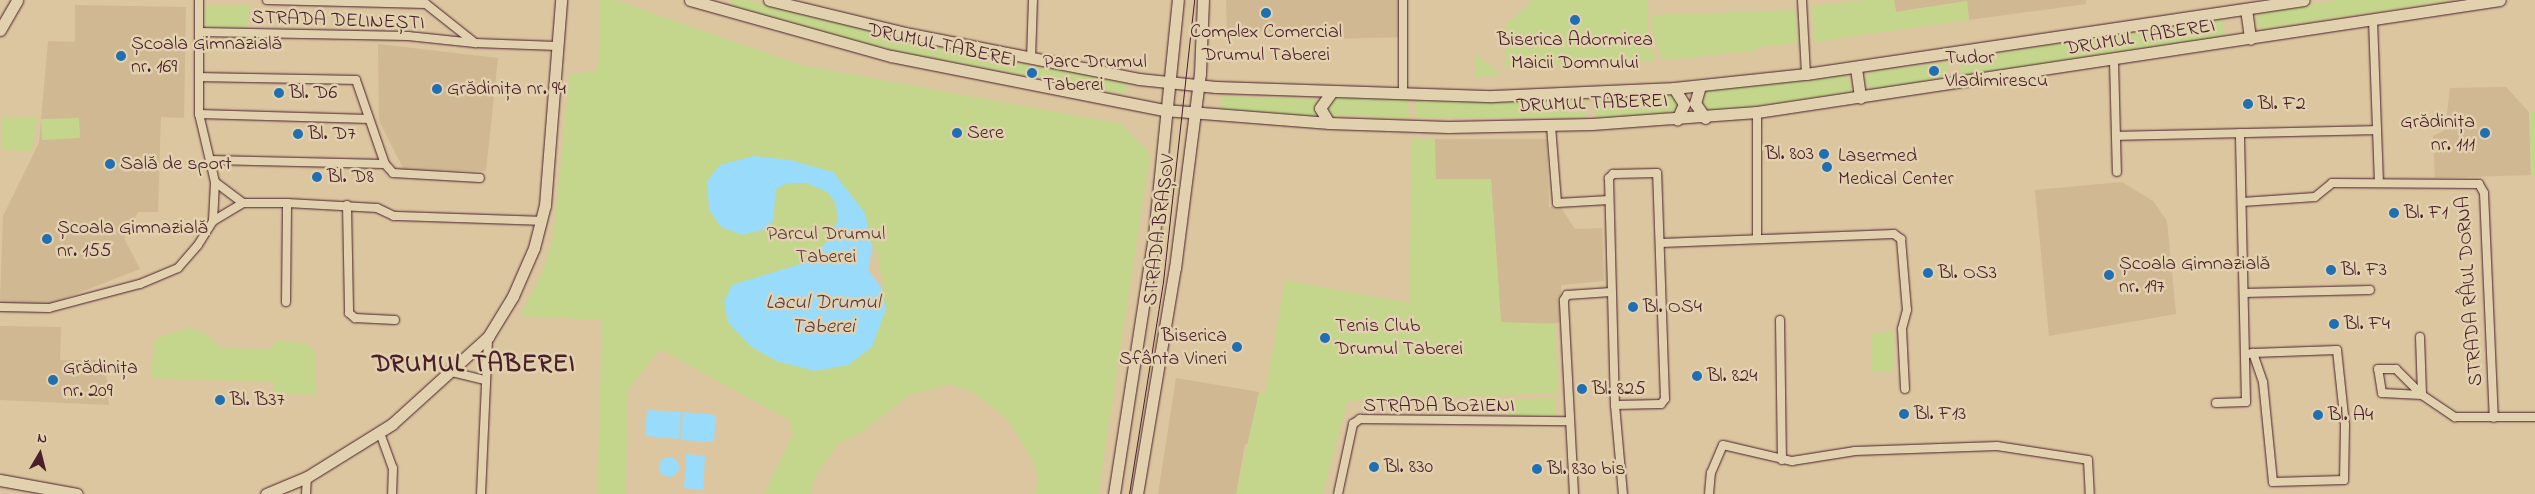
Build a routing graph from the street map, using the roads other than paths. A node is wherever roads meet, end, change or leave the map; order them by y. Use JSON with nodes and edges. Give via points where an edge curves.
{"nodes":[{"id":1,"x":199,"y":0,"type":"edge"},
{"id":2,"x":267,"y":0,"type":"edge"},
{"id":3,"x":561,"y":0,"type":"edge"},
{"id":4,"x":690,"y":0,"type":"edge"},
{"id":5,"x":769,"y":0,"type":"edge"},
{"id":6,"x":1033,"y":0,"type":"edge"},
{"id":7,"x":1178,"y":0,"type":"edge"},
{"id":8,"x":1203,"y":0,"type":"edge"},
{"id":9,"x":1403,"y":0,"type":"edge"},
{"id":10,"x":1802,"y":0,"type":"edge"},
{"id":11,"x":2304,"y":0,"type":"edge"},
{"id":12,"x":2500,"y":0,"type":"edge"},
{"id":13,"x":20,"y":1,"type":"edge"},
{"id":14,"x":2482,"y":1,"type":"edge"},
{"id":15,"x":2273,"y":2,"type":"edge"},
{"id":16,"x":2458,"y":3,"type":"edge"},
{"id":17,"x":715,"y":4,"type":"edge"},
{"id":18,"x":2246,"y":9,"type":"junction"},
{"id":19,"x":4,"y":16,"type":"edge"},
{"id":20,"x":2373,"y":20,"type":"junction"},
{"id":21,"x":0,"y":30,"type":"edge"},
{"id":22,"x":200,"y":32,"type":"junction"},
{"id":23,"x":2250,"y":39,"type":"junction"},
{"id":24,"x":475,"y":43,"type":"junction"},
{"id":25,"x":557,"y":46,"type":"junction"},
{"id":26,"x":1031,"y":59,"type":"junction"},
{"id":27,"x":2114,"y":61,"type":"junction"},
{"id":28,"x":1856,"y":68,"type":"junction"},
{"id":29,"x":1806,"y":74,"type":"junction"},
{"id":30,"x":200,"y":76,"type":"junction"},
{"id":31,"x":1167,"y":82,"type":"junction"},
{"id":32,"x":1198,"y":86,"type":"junction"},
{"id":33,"x":1700,"y":86,"type":"junction"},
{"id":34,"x":1674,"y":88,"type":"junction"},
{"id":35,"x":1331,"y":93,"type":"junction"},
{"id":36,"x":1403,"y":96,"type":"junction"},
{"id":37,"x":1860,"y":98,"type":"junction"},
{"id":38,"x":1164,"y":110,"type":"junction"},
{"id":39,"x":1757,"y":112,"type":"junction"},
{"id":40,"x":199,"y":114,"type":"junction"},
{"id":41,"x":1194,"y":114,"type":"junction"},
{"id":42,"x":1705,"y":118,"type":"junction"},
{"id":43,"x":369,"y":119,"type":"junction"},
{"id":44,"x":1677,"y":120,"type":"junction"},
{"id":45,"x":1329,"y":124,"type":"junction"},
{"id":46,"x":1551,"y":126,"type":"junction"},
{"id":47,"x":2377,"y":130,"type":"junction"},
{"id":48,"x":2240,"y":133,"type":"junction"},
{"id":49,"x":2116,"y":136,"type":"junction"},
{"id":50,"x":211,"y":160,"type":"junction"},
{"id":51,"x":386,"y":164,"type":"junction"},
{"id":52,"x":2117,"y":172,"type":"dead end"},
{"id":53,"x":480,"y":178,"type":"dead end"},
{"id":54,"x":215,"y":182,"type":"junction"},
{"id":55,"x":2379,"y":183,"type":"junction"},
{"id":56,"x":1609,"y":200,"type":"junction"},
{"id":57,"x":2242,"y":202,"type":"junction"},
{"id":58,"x":243,"y":203,"type":"junction"},
{"id":59,"x":287,"y":203,"type":"junction"},
{"id":60,"x":347,"y":205,"type":"junction"},
{"id":61,"x":213,"y":221,"type":"junction"},
{"id":62,"x":542,"y":221,"type":"junction"},
{"id":63,"x":1757,"y":236,"type":"junction"},
{"id":64,"x":1661,"y":243,"type":"junction"},
{"id":65,"x":2370,"y":290,"type":"dead end"},
{"id":66,"x":1611,"y":292,"type":"junction"},
{"id":67,"x":2244,"y":293,"type":"junction"},
{"id":68,"x":286,"y":302,"type":"dead end"},
{"id":69,"x":0,"y":307,"type":"edge"},
{"id":70,"x":395,"y":320,"type":"dead end"},
{"id":71,"x":1780,"y":320,"type":"dead end"},
{"id":72,"x":2420,"y":336,"type":"dead end"},
{"id":73,"x":488,"y":337,"type":"junction"},
{"id":74,"x":2251,"y":353,"type":"junction"},
{"id":75,"x":452,"y":372,"type":"junction"},
{"id":76,"x":484,"y":380,"type":"junction"},
{"id":77,"x":1904,"y":389,"type":"dead end"},
{"id":78,"x":2422,"y":395,"type":"junction"},
{"id":79,"x":2216,"y":403,"type":"dead end"},
{"id":80,"x":1615,"y":405,"type":"junction"},
{"id":81,"x":2535,"y":416,"type":"edge"},
{"id":82,"x":2494,"y":418,"type":"junction"},
{"id":83,"x":1568,"y":421,"type":"junction"},
{"id":84,"x":380,"y":433,"type":"junction"},
{"id":85,"x":1782,"y":460,"type":"junction"},
{"id":86,"x":306,"y":477,"type":"junction"},
{"id":87,"x":0,"y":480,"type":"edge"},
{"id":88,"x":77,"y":494,"type":"edge"},
{"id":89,"x":266,"y":494,"type":"edge"},
{"id":90,"x":306,"y":494,"type":"edge"},
{"id":91,"x":392,"y":494,"type":"edge"},
{"id":92,"x":480,"y":494,"type":"edge"},
{"id":93,"x":1114,"y":494,"type":"edge"},
{"id":94,"x":1137,"y":494,"type":"edge"},
{"id":95,"x":1338,"y":494,"type":"edge"},
{"id":96,"x":1574,"y":494,"type":"edge"},
{"id":97,"x":1623,"y":494,"type":"edge"},
{"id":98,"x":1709,"y":494,"type":"edge"},
{"id":99,"x":2090,"y":494,"type":"edge"}],
"edges":[{"from":1,"to":22,"type":"street"},
{"from":2,"to":24,"type":"street","name":"STRADA DELINEȘTI","via":[[426,4]]},
{"from":3,"to":25,"type":"main road"},
{"from":4,"to":17,"type":"main road","name":"DRUMUL TABEREI"},
{"from":5,"to":26,"type":"main road","name":"DRUMUL TABEREI"},
{"from":6,"to":26,"type":"street"},
{"from":7,"to":31,"type":"main road","name":"STRADA BRAȘOV"},
{"from":8,"to":32,"type":"main road","name":"STRADA BRAȘOV"},
{"from":9,"to":36,"type":"street"},
{"from":10,"to":29,"type":"street"},
{"from":11,"to":15,"type":"main road","name":"DRUMUL TABEREI"},
{"from":12,"to":14,"type":"main road","name":"DRUMUL TABEREI"},
{"from":13,"to":19,"type":"main road"},
{"from":14,"to":16,"type":"main road","name":"DRUMUL TABEREI"},
{"from":15,"to":18,"type":"main road","name":"DRUMUL TABEREI"},
{"from":16,"to":20,"type":"main road","name":"DRUMUL TABEREI"},
{"from":17,"to":38,"type":"main road","name":"DRUMUL TABEREI","via":[[891,56]]},
{"from":18,"to":23,"type":"main road"},
{"from":18,"to":28,"type":"main road","name":"DRUMUL TABEREI"},
{"from":19,"to":21,"type":"main road"},
{"from":20,"to":23,"type":"main road","name":"DRUMUL TABEREI"},
{"from":20,"to":47,"type":"street"},
{"from":22,"to":24,"type":"street","name":"STRADA DELINEȘTI","via":[[408,36]]},
{"from":22,"to":30,"type":"street"},
{"from":23,"to":27,"type":"main road","name":"DRUMUL TABEREI"},
{"from":24,"to":25,"type":"street","name":"STRADA DELINEȘTI"},
{"from":25,"to":62,"type":"main road"},
{"from":26,"to":31,"type":"main road","name":"DRUMUL TABEREI"},
{"from":27,"to":37,"type":"main road","name":"DRUMUL TABEREI"},
{"from":27,"to":49,"type":"street"},
{"from":28,"to":29,"type":"main road","name":"DRUMUL TABEREI"},
{"from":28,"to":37,"type":"main road"},
{"from":29,"to":33,"type":"main road","name":"DRUMUL TABEREI"},
{"from":30,"to":40,"type":"street"},
{"from":30,"to":43,"type":"street","via":[[356,80]]},
{"from":31,"to":32,"type":"main road","name":"DRUMUL TABEREI"},
{"from":31,"to":38,"type":"main road","name":"STRADA BRAȘOV"},
{"from":32,"to":35,"type":"main road","name":"DRUMUL TABEREI"},
{"from":32,"to":41,"type":"main road","name":"STRADA BRAȘOV"},
{"from":33,"to":34,"type":"main road","name":"DRUMUL TABEREI"},
{"from":33,"to":42,"type":"main road","via":[[1694,103]]},
{"from":34,"to":36,"type":"main road","name":"DRUMUL TABEREI"},
{"from":34,"to":44,"type":"main road","via":[[1684,104]]},
{"from":35,"to":36,"type":"main road","name":"DRUMUL TABEREI"},
{"from":35,"to":45,"type":"main road","via":[[1320,108]]},
{"from":37,"to":39,"type":"main road","name":"DRUMUL TABEREI"},
{"from":38,"to":41,"type":"main road","name":"DRUMUL TABEREI"},
{"from":38,"to":93,"type":"main road","name":"STRADA BRAȘOV","via":[[1148,284]]},
{"from":39,"to":42,"type":"main road","name":"DRUMUL TABEREI"},
{"from":39,"to":63,"type":"street"},
{"from":40,"to":43,"type":"street"},
{"from":40,"to":50,"type":"street","via":[[202,141]]},
{"from":41,"to":45,"type":"main road","name":"DRUMUL TABEREI"},
{"from":41,"to":94,"type":"main road","name":"STRADA BRAȘOV","via":[[1175,268]]},
{"from":42,"to":44,"type":"main road","name":"DRUMUL TABEREI"},
{"from":43,"to":51,"type":"street"},
{"from":44,"to":46,"type":"main road","name":"DRUMUL TABEREI"},
{"from":45,"to":46,"type":"main road","name":"DRUMUL TABEREI"},
{"from":46,"to":56,"type":"street","via":[[1557,203]]},
{"from":47,"to":48,"type":"street"},
{"from":47,"to":55,"type":"street"},
{"from":48,"to":49,"type":"street"},
{"from":48,"to":57,"type":"street"},
{"from":49,"to":52,"type":"street"},
{"from":50,"to":51,"type":"street"},
{"from":50,"to":54,"type":"street"},
{"from":51,"to":53,"type":"street","via":[[400,175]]},
{"from":54,"to":58,"type":"street"},
{"from":54,"to":61,"type":"street"},
{"from":55,"to":57,"type":"street","via":[[2332,183],[2315,197]]},
{"from":55,"to":82,"type":"street","name":"STRADA RÂUL DORNA","via":[[2473,182],[2482,187]]},
{"from":56,"to":64,"type":"street","via":[[1610,176],[1657,173]]},
{"from":56,"to":66,"type":"street"},
{"from":57,"to":67,"type":"street"},
{"from":58,"to":59,"type":"street"},
{"from":58,"to":61,"type":"street"},
{"from":59,"to":60,"type":"street"},
{"from":59,"to":68,"type":"street"},
{"from":60,"to":62,"type":"street","via":[[382,209],[394,216]]},
{"from":60,"to":70,"type":"street","via":[[349,313],[355,318]]},
{"from":61,"to":69,"type":"street","via":[[184,264],[140,284],[49,308]]},
{"from":62,"to":73,"type":"main road","via":[[515,292]]},
{"from":63,"to":64,"type":"street"},
{"from":63,"to":77,"type":"street","via":[[1894,234],[1901,239],[1907,310],[1902,329]]},
{"from":64,"to":80,"type":"street","via":[[1665,399],[1661,404]]},
{"from":65,"to":67,"type":"street"},
{"from":66,"to":80,"type":"street"},
{"from":66,"to":83,"type":"street","via":[[1566,297]]},
{"from":67,"to":74,"type":"street"},
{"from":71,"to":85,"type":"street"},
{"from":72,"to":78,"type":"street"},
{"from":73,"to":75,"type":"main road"},
{"from":73,"to":76,"type":"street"},
{"from":74,"to":74,"type":"street","via":[[2263,382],[2273,482],[2342,482],[2347,477],[2337,350]]},
{"from":74,"to":79,"type":"street","via":[[2246,402]]},
{"from":75,"to":76,"type":"street"},
{"from":75,"to":84,"type":"main road"},
{"from":76,"to":92,"type":"street"},
{"from":78,"to":78,"type":"street","via":[[2396,369],[2378,369],[2382,393]]},
{"from":78,"to":82,"type":"street","via":[[2454,418]]},
{"from":80,"to":97,"type":"street"},
{"from":81,"to":82,"type":"street"},
{"from":83,"to":95,"type":"street","name":"STRADA BOZIENI","via":[[1363,419],[1353,424]]},
{"from":83,"to":96,"type":"street"},
{"from":84,"to":86,"type":"main road"},
{"from":84,"to":91,"type":"street","via":[[393,468]]},
{"from":85,"to":98,"type":"street","via":[[1723,445],[1711,473]]},
{"from":85,"to":99,"type":"street","via":[[1855,451],[1997,446],[2088,460]]},
{"from":86,"to":89,"type":"main road"},
{"from":86,"to":90,"type":"street"},
{"from":87,"to":88,"type":"main road"}]}
